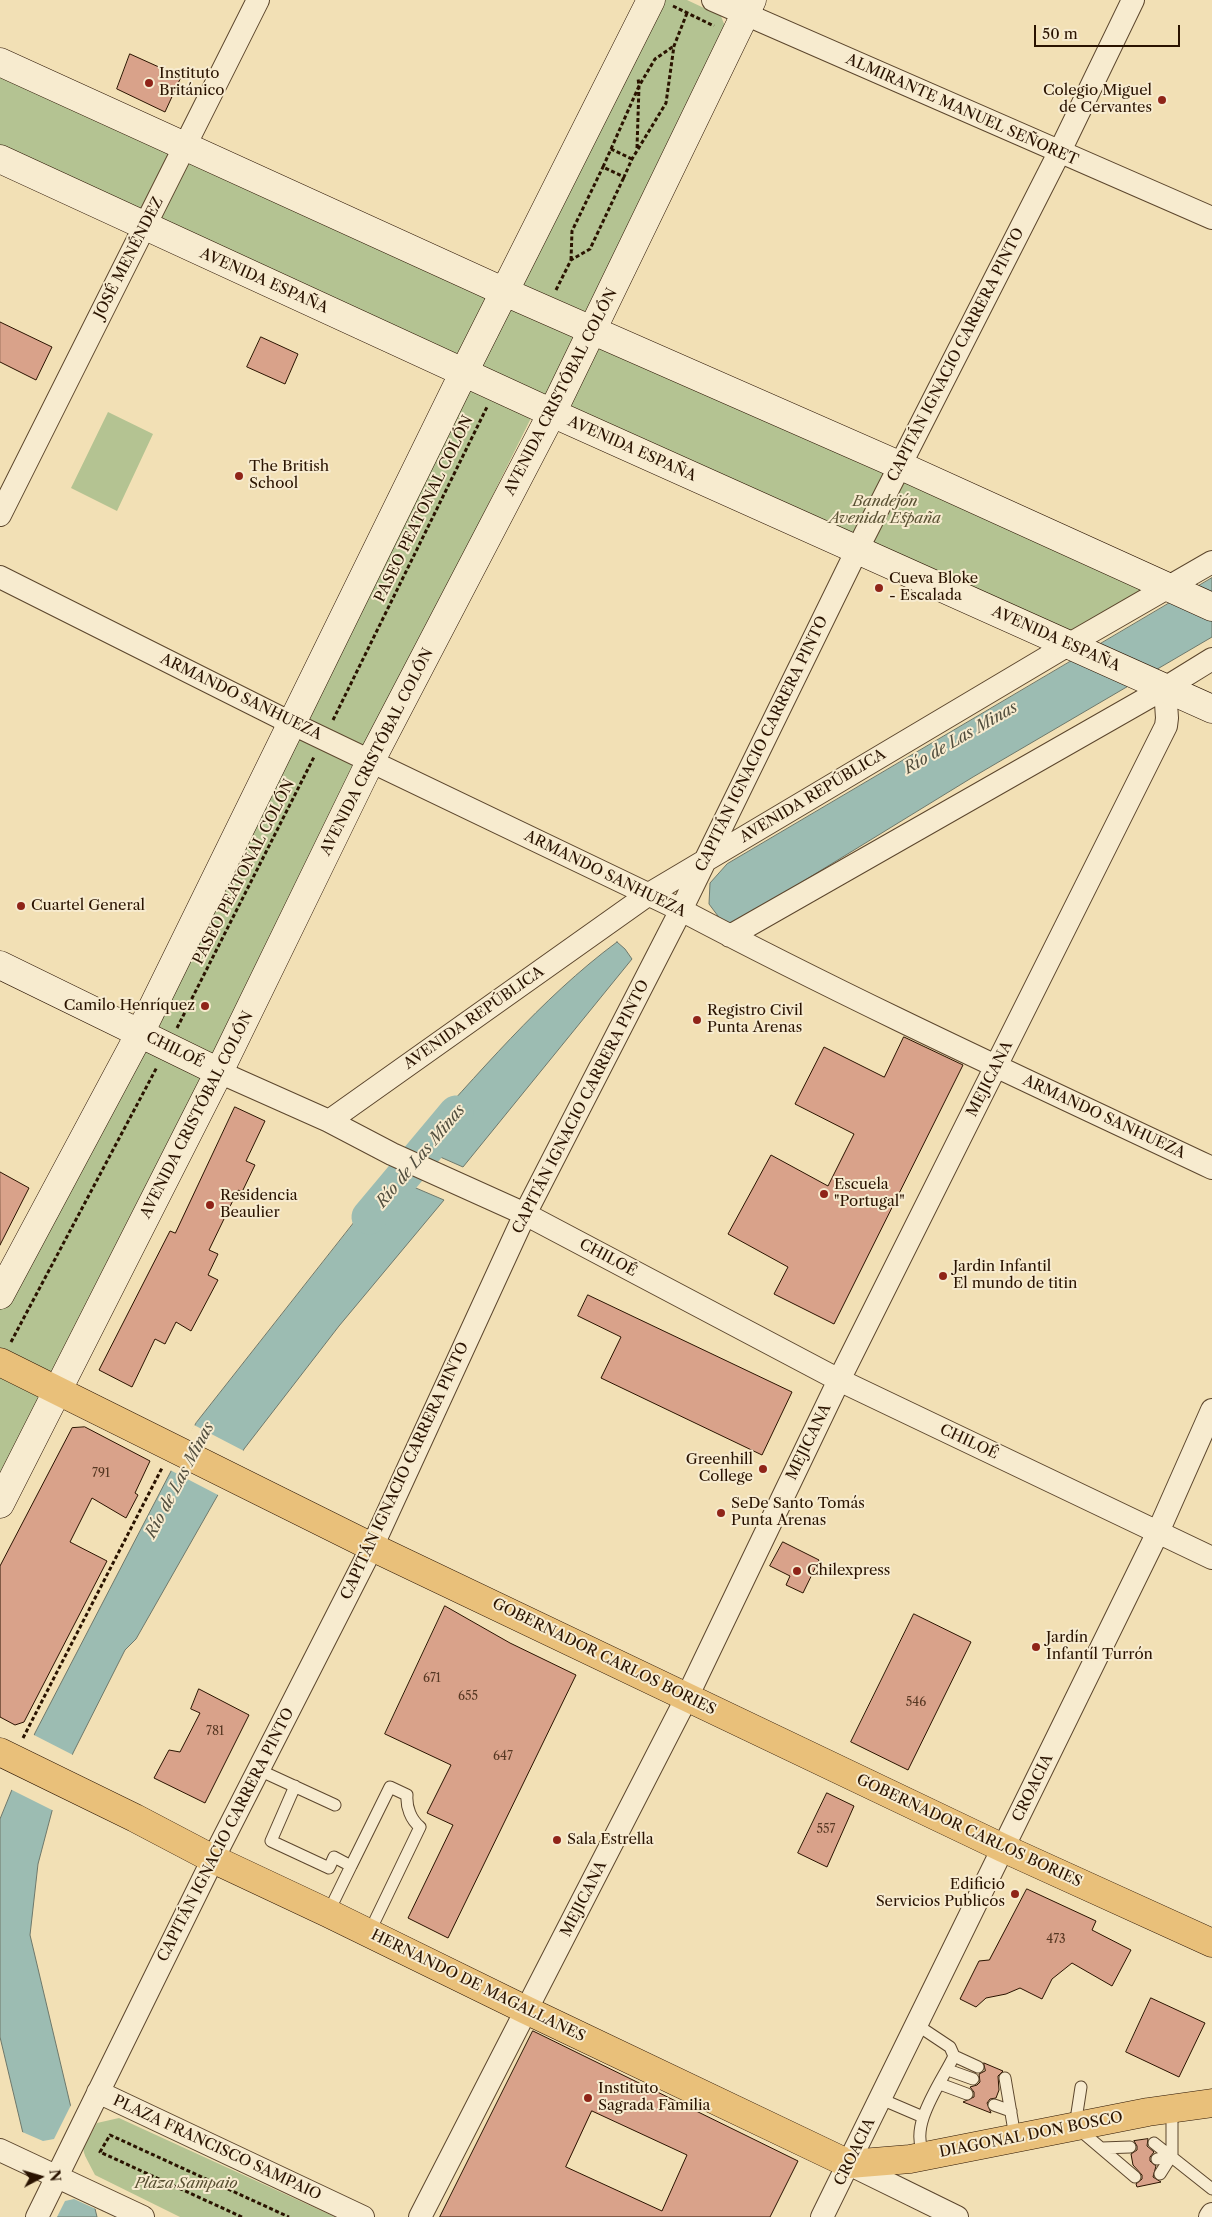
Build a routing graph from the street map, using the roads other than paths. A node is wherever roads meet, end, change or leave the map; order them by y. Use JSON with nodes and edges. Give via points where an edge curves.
{"nodes":[{"id":1,"x":258,"y":0,"type":"edge"},
{"id":2,"x":713,"y":0,"type":"edge"},
{"id":3,"x":1133,"y":0,"type":"edge"},
{"id":4,"x":661,"y":2,"type":"edge"},
{"id":5,"x":744,"y":17,"type":"edge"},
{"id":6,"x":0,"y":62,"type":"edge"},
{"id":7,"x":185,"y":146,"type":"junction"},
{"id":8,"x":1059,"y":153,"type":"junction"},
{"id":9,"x":0,"y":158,"type":"edge"},
{"id":10,"x":1212,"y":218,"type":"edge"},
{"id":11,"x":145,"y":227,"type":"junction"},
{"id":12,"x":505,"y":292,"type":"junction"},
{"id":13,"x":593,"y":331,"type":"junction"},
{"id":14,"x":464,"y":372,"type":"junction"},
{"id":15,"x":552,"y":413,"type":"junction"},
{"id":16,"x":899,"y":465,"type":"junction"},
{"id":17,"x":0,"y":515,"type":"edge"},
{"id":18,"x":857,"y":550,"type":"junction"},
{"id":19,"x":1212,"y":562,"type":"edge"},
{"id":20,"x":0,"y":577,"type":"edge"},
{"id":21,"x":1174,"y":589,"type":"junction"},
{"id":22,"x":1212,"y":607,"type":"edge"},
{"id":23,"x":1074,"y":647,"type":"junction"},
{"id":24,"x":1212,"y":659,"type":"edge"},
{"id":25,"x":1157,"y":684,"type":"junction"},
{"id":26,"x":1212,"y":709,"type":"edge"},
{"id":27,"x":293,"y":724,"type":"junction"},
{"id":28,"x":370,"y":762,"type":"junction"},
{"id":29,"x":708,"y":858,"type":"junction"},
{"id":30,"x":649,"y":894,"type":"junction"},
{"id":31,"x":681,"y":910,"type":"junction"},
{"id":32,"x":730,"y":936,"type":"junction"},
{"id":33,"x":0,"y":965,"type":"edge"},
{"id":34,"x":140,"y":1033,"type":"junction"},
{"id":35,"x":997,"y":1066,"type":"junction"},
{"id":36,"x":219,"y":1072,"type":"junction"},
{"id":37,"x":329,"y":1121,"type":"junction"},
{"id":38,"x":1212,"y":1168,"type":"edge"},
{"id":39,"x":525,"y":1214,"type":"junction"},
{"id":40,"x":0,"y":1295,"type":"edge"},
{"id":41,"x":5,"y":1353,"type":"edge"},
{"id":42,"x":839,"y":1380,"type":"junction"},
{"id":43,"x":58,"y":1390,"type":"junction"},
{"id":44,"x":1212,"y":1410,"type":"edge"},
{"id":45,"x":0,"y":1504,"type":"edge"},
{"id":46,"x":1158,"y":1532,"type":"junction"},
{"id":47,"x":372,"y":1547,"type":"junction"},
{"id":48,"x":1212,"y":1558,"type":"edge"},
{"id":49,"x":687,"y":1697,"type":"junction"},
{"id":50,"x":6,"y":1755,"type":"edge"},
{"id":51,"x":258,"y":1770,"type":"junction"},
{"id":52,"x":295,"y":1786,"type":"junction"},
{"id":53,"x":335,"y":1805,"type":"dead end"},
{"id":54,"x":1003,"y":1848,"type":"junction"},
{"id":55,"x":213,"y":1859,"type":"junction"},
{"id":56,"x":351,"y":1866,"type":"junction"},
{"id":57,"x":328,"y":1913,"type":"junction"},
{"id":58,"x":369,"y":1933,"type":"junction"},
{"id":59,"x":1212,"y":1943,"type":"edge"},
{"id":60,"x":526,"y":2010,"type":"junction"},
{"id":61,"x":917,"y":2026,"type":"junction"},
{"id":62,"x":954,"y":2056,"type":"junction"},
{"id":63,"x":978,"y":2067,"type":"dead end"},
{"id":64,"x":948,"y":2070,"type":"junction"},
{"id":65,"x":1005,"y":2078,"type":"dead end"},
{"id":66,"x":973,"y":2079,"type":"dead end"},
{"id":67,"x":940,"y":2084,"type":"junction"},
{"id":68,"x":1081,"y":2087,"type":"dead end"},
{"id":69,"x":98,"y":2092,"type":"junction"},
{"id":70,"x":967,"y":2094,"type":"dead end"},
{"id":71,"x":881,"y":2098,"type":"junction"},
{"id":72,"x":1212,"y":2103,"type":"edge"},
{"id":73,"x":994,"y":2105,"type":"dead end"},
{"id":74,"x":1172,"y":2108,"type":"junction"},
{"id":75,"x":1011,"y":2111,"type":"junction"},
{"id":76,"x":923,"y":2117,"type":"junction"},
{"id":77,"x":1075,"y":2126,"type":"junction"},
{"id":78,"x":1019,"y":2137,"type":"junction"},
{"id":79,"x":1154,"y":2143,"type":"dead end"},
{"id":80,"x":1130,"y":2147,"type":"dead end"},
{"id":81,"x":1102,"y":2148,"type":"junction"},
{"id":82,"x":0,"y":2150,"type":"edge"},
{"id":83,"x":1172,"y":2155,"type":"junction"},
{"id":84,"x":926,"y":2156,"type":"junction"},
{"id":85,"x":1157,"y":2159,"type":"dead end"},
{"id":86,"x":849,"y":2164,"type":"junction"},
{"id":87,"x":1133,"y":2164,"type":"dead end"},
{"id":88,"x":1160,"y":2174,"type":"dead end"},
{"id":89,"x":56,"y":2177,"type":"junction"},
{"id":90,"x":1135,"y":2177,"type":"dead end"},
{"id":91,"x":1212,"y":2188,"type":"edge"},
{"id":92,"x":38,"y":2214,"type":"edge"},
{"id":93,"x":143,"y":2217,"type":"edge"},
{"id":94,"x":363,"y":2217,"type":"edge"},
{"id":95,"x":420,"y":2217,"type":"edge"},
{"id":96,"x":822,"y":2217,"type":"edge"},
{"id":97,"x":957,"y":2217,"type":"edge"}],
"edges":[{"from":1,"to":7,"type":"street","name":"JOSÉ MENÉNDEZ"},
{"from":2,"to":5,"type":"street","name":"ALMIRANTE MANUEL SEÑORET"},
{"from":3,"to":8,"type":"street","name":"CAPITÁN IGNACIO CARRERA PINTO"},
{"from":4,"to":12,"type":"main road"},
{"from":5,"to":8,"type":"street","name":"ALMIRANTE MANUEL SEÑORET"},
{"from":5,"to":13,"type":"main road","name":"AVENIDA CRISTÓBAL COLÓN"},
{"from":6,"to":7,"type":"main road"},
{"from":7,"to":11,"type":"street","name":"JOSÉ MENÉNDEZ"},
{"from":7,"to":12,"type":"main road"},
{"from":8,"to":10,"type":"street","name":"ALMIRANTE MANUEL SEÑORET"},
{"from":8,"to":16,"type":"street","name":"CAPITÁN IGNACIO CARRERA PINTO"},
{"from":9,"to":11,"type":"main road","name":"AVENIDA ESPAÑA"},
{"from":11,"to":14,"type":"main road","name":"AVENIDA ESPAÑA"},
{"from":11,"to":17,"type":"street","name":"JOSÉ MENÉNDEZ"},
{"from":12,"to":13,"type":"main road"},
{"from":12,"to":14,"type":"main road"},
{"from":13,"to":15,"type":"main road","name":"AVENIDA CRISTÓBAL COLÓN"},
{"from":13,"to":16,"type":"main road"},
{"from":14,"to":15,"type":"main road","name":"AVENIDA ESPAÑA"},
{"from":14,"to":27,"type":"main road"},
{"from":15,"to":18,"type":"main road","name":"AVENIDA ESPAÑA"},
{"from":15,"to":28,"type":"main road","name":"AVENIDA CRISTÓBAL COLÓN"},
{"from":16,"to":18,"type":"street","name":"CAPITÁN IGNACIO CARRERA PINTO"},
{"from":16,"to":21,"type":"main road"},
{"from":18,"to":23,"type":"main road","name":"AVENIDA ESPAÑA"},
{"from":18,"to":29,"type":"street","name":"CAPITÁN IGNACIO CARRERA PINTO"},
{"from":19,"to":21,"type":"street","name":"AVENIDA REPÚBLICA"},
{"from":20,"to":27,"type":"street","name":"ARMANDO SANHUEZA"},
{"from":21,"to":22,"type":"main road"},
{"from":21,"to":23,"type":"street","name":"AVENIDA REPÚBLICA"},
{"from":23,"to":25,"type":"main road","name":"AVENIDA ESPAÑA"},
{"from":23,"to":29,"type":"street","name":"AVENIDA REPÚBLICA"},
{"from":24,"to":25,"type":"street"},
{"from":25,"to":26,"type":"main road","name":"AVENIDA ESPAÑA"},
{"from":25,"to":32,"type":"street"},
{"from":25,"to":35,"type":"street","name":"MEJICANA","via":[[1167,718],[1166,726]]},
{"from":27,"to":28,"type":"street","name":"ARMANDO SANHUEZA"},
{"from":27,"to":34,"type":"main road"},
{"from":28,"to":30,"type":"street","name":"ARMANDO SANHUEZA"},
{"from":28,"to":36,"type":"main road","name":"AVENIDA CRISTÓBAL COLÓN"},
{"from":29,"to":30,"type":"street","name":"AVENIDA REPÚBLICA"},
{"from":29,"to":31,"type":"street","name":"CAPITÁN IGNACIO CARRERA PINTO"},
{"from":30,"to":31,"type":"street","name":"ARMANDO SANHUEZA"},
{"from":30,"to":37,"type":"street","name":"AVENIDA REPÚBLICA"},
{"from":31,"to":32,"type":"street","name":"ARMANDO SANHUEZA"},
{"from":31,"to":39,"type":"street","name":"CAPITÁN IGNACIO CARRERA PINTO"},
{"from":32,"to":35,"type":"street","name":"ARMANDO SANHUEZA"},
{"from":33,"to":34,"type":"main road","name":"CHILOÉ"},
{"from":34,"to":36,"type":"main road","name":"CHILOÉ"},
{"from":34,"to":40,"type":"main road"},
{"from":35,"to":38,"type":"street","name":"ARMANDO SANHUEZA"},
{"from":35,"to":42,"type":"street","name":"MEJICANA"},
{"from":36,"to":37,"type":"street","name":"CHILOÉ"},
{"from":36,"to":43,"type":"main road","name":"AVENIDA CRISTÓBAL COLÓN"},
{"from":37,"to":39,"type":"street","name":"CHILOÉ","via":[[392,1154]]},
{"from":39,"to":42,"type":"street","name":"CHILOÉ"},
{"from":39,"to":47,"type":"street","name":"CAPITÁN IGNACIO CARRERA PINTO"},
{"from":41,"to":43,"type":"main road","name":"GOBERNADOR CARLOS BORIES"},
{"from":42,"to":46,"type":"street","name":"CHILOÉ"},
{"from":42,"to":49,"type":"street","name":"MEJICANA"},
{"from":43,"to":45,"type":"main road","name":"AVENIDA CRISTÓBAL COLÓN"},
{"from":43,"to":47,"type":"main road","name":"GOBERNADOR CARLOS BORIES"},
{"from":44,"to":46,"type":"street","name":"CROACIA"},
{"from":46,"to":48,"type":"street","name":"CHILOÉ"},
{"from":46,"to":54,"type":"street","name":"CROACIA"},
{"from":47,"to":49,"type":"main road","name":"GOBERNADOR CARLOS BORIES"},
{"from":47,"to":51,"type":"street","name":"CAPITÁN IGNACIO CARRERA PINTO"},
{"from":49,"to":54,"type":"main road","name":"GOBERNADOR CARLOS BORIES"},
{"from":49,"to":60,"type":"street","name":"MEJICANA"},
{"from":50,"to":55,"type":"main road","name":"HERNANDO DE MAGALLANES"},
{"from":51,"to":52,"type":"lane"},
{"from":51,"to":55,"type":"street","name":"CAPITÁN IGNACIO CARRERA PINTO"},
{"from":52,"to":53,"type":"lane"},
{"from":52,"to":56,"type":"lane","via":[[271,1841],[329,1868],[334,1857]]},
{"from":54,"to":59,"type":"main road","name":"GOBERNADOR CARLOS BORIES"},
{"from":54,"to":61,"type":"street","name":"CROACIA"},
{"from":55,"to":57,"type":"main road","name":"HERNANDO DE MAGALLANES"},
{"from":55,"to":69,"type":"street","name":"CAPITÁN IGNACIO CARRERA PINTO"},
{"from":56,"to":57,"type":"lane"},
{"from":56,"to":58,"type":"lane","via":[[390,1787],[407,1795],[406,1802],[414,1822],[420,1827]]},
{"from":57,"to":58,"type":"main road","name":"HERNANDO DE MAGALLANES"},
{"from":58,"to":60,"type":"main road","name":"HERNANDO DE MAGALLANES"},
{"from":60,"to":86,"type":"main road","name":"HERNANDO DE MAGALLANES"},
{"from":60,"to":95,"type":"street","name":"MEJICANA"},
{"from":61,"to":62,"type":"lane","via":[[950,2047]]},
{"from":61,"to":71,"type":"street","name":"CROACIA"},
{"from":62,"to":63,"type":"lane"},
{"from":62,"to":64,"type":"lane"},
{"from":64,"to":66,"type":"lane"},
{"from":64,"to":67,"type":"lane"},
{"from":65,"to":75,"type":"lane","via":[[1004,2093]]},
{"from":67,"to":70,"type":"lane"},
{"from":67,"to":76,"type":"lane"},
{"from":68,"to":77,"type":"lane"},
{"from":69,"to":89,"type":"street","name":"CAPITÁN IGNACIO CARRERA PINTO"},
{"from":69,"to":94,"type":"street","name":"PLAZA FRANCISCO SAMPAIO"},
{"from":71,"to":76,"type":"lane"},
{"from":71,"to":86,"type":"street","name":"CROACIA"},
{"from":72,"to":74,"type":"main road","name":"DIAGONAL DON BOSCO"},
{"from":73,"to":75,"type":"lane"},
{"from":74,"to":77,"type":"main road","name":"DIAGONAL DON BOSCO"},
{"from":74,"to":83,"type":"lane"},
{"from":75,"to":78,"type":"lane"},
{"from":76,"to":84,"type":"lane","via":[[919,2141]]},
{"from":77,"to":78,"type":"main road","name":"DIAGONAL DON BOSCO"},
{"from":77,"to":81,"type":"lane"},
{"from":78,"to":84,"type":"main road","name":"DIAGONAL DON BOSCO"},
{"from":79,"to":83,"type":"lane"},
{"from":80,"to":81,"type":"lane"},
{"from":81,"to":87,"type":"lane"},
{"from":81,"to":90,"type":"lane"},
{"from":82,"to":89,"type":"street"},
{"from":83,"to":85,"type":"lane"},
{"from":83,"to":88,"type":"lane"},
{"from":83,"to":91,"type":"lane"},
{"from":84,"to":86,"type":"main road","name":"DIAGONAL DON BOSCO"},
{"from":86,"to":96,"type":"street","name":"CROACIA"},
{"from":86,"to":97,"type":"street","name":"HERNANDO DE MAGALLANES"},
{"from":89,"to":92,"type":"street","name":"CAPITÁN IGNACIO CARRERA PINTO"},
{"from":89,"to":93,"type":"street"}]}
